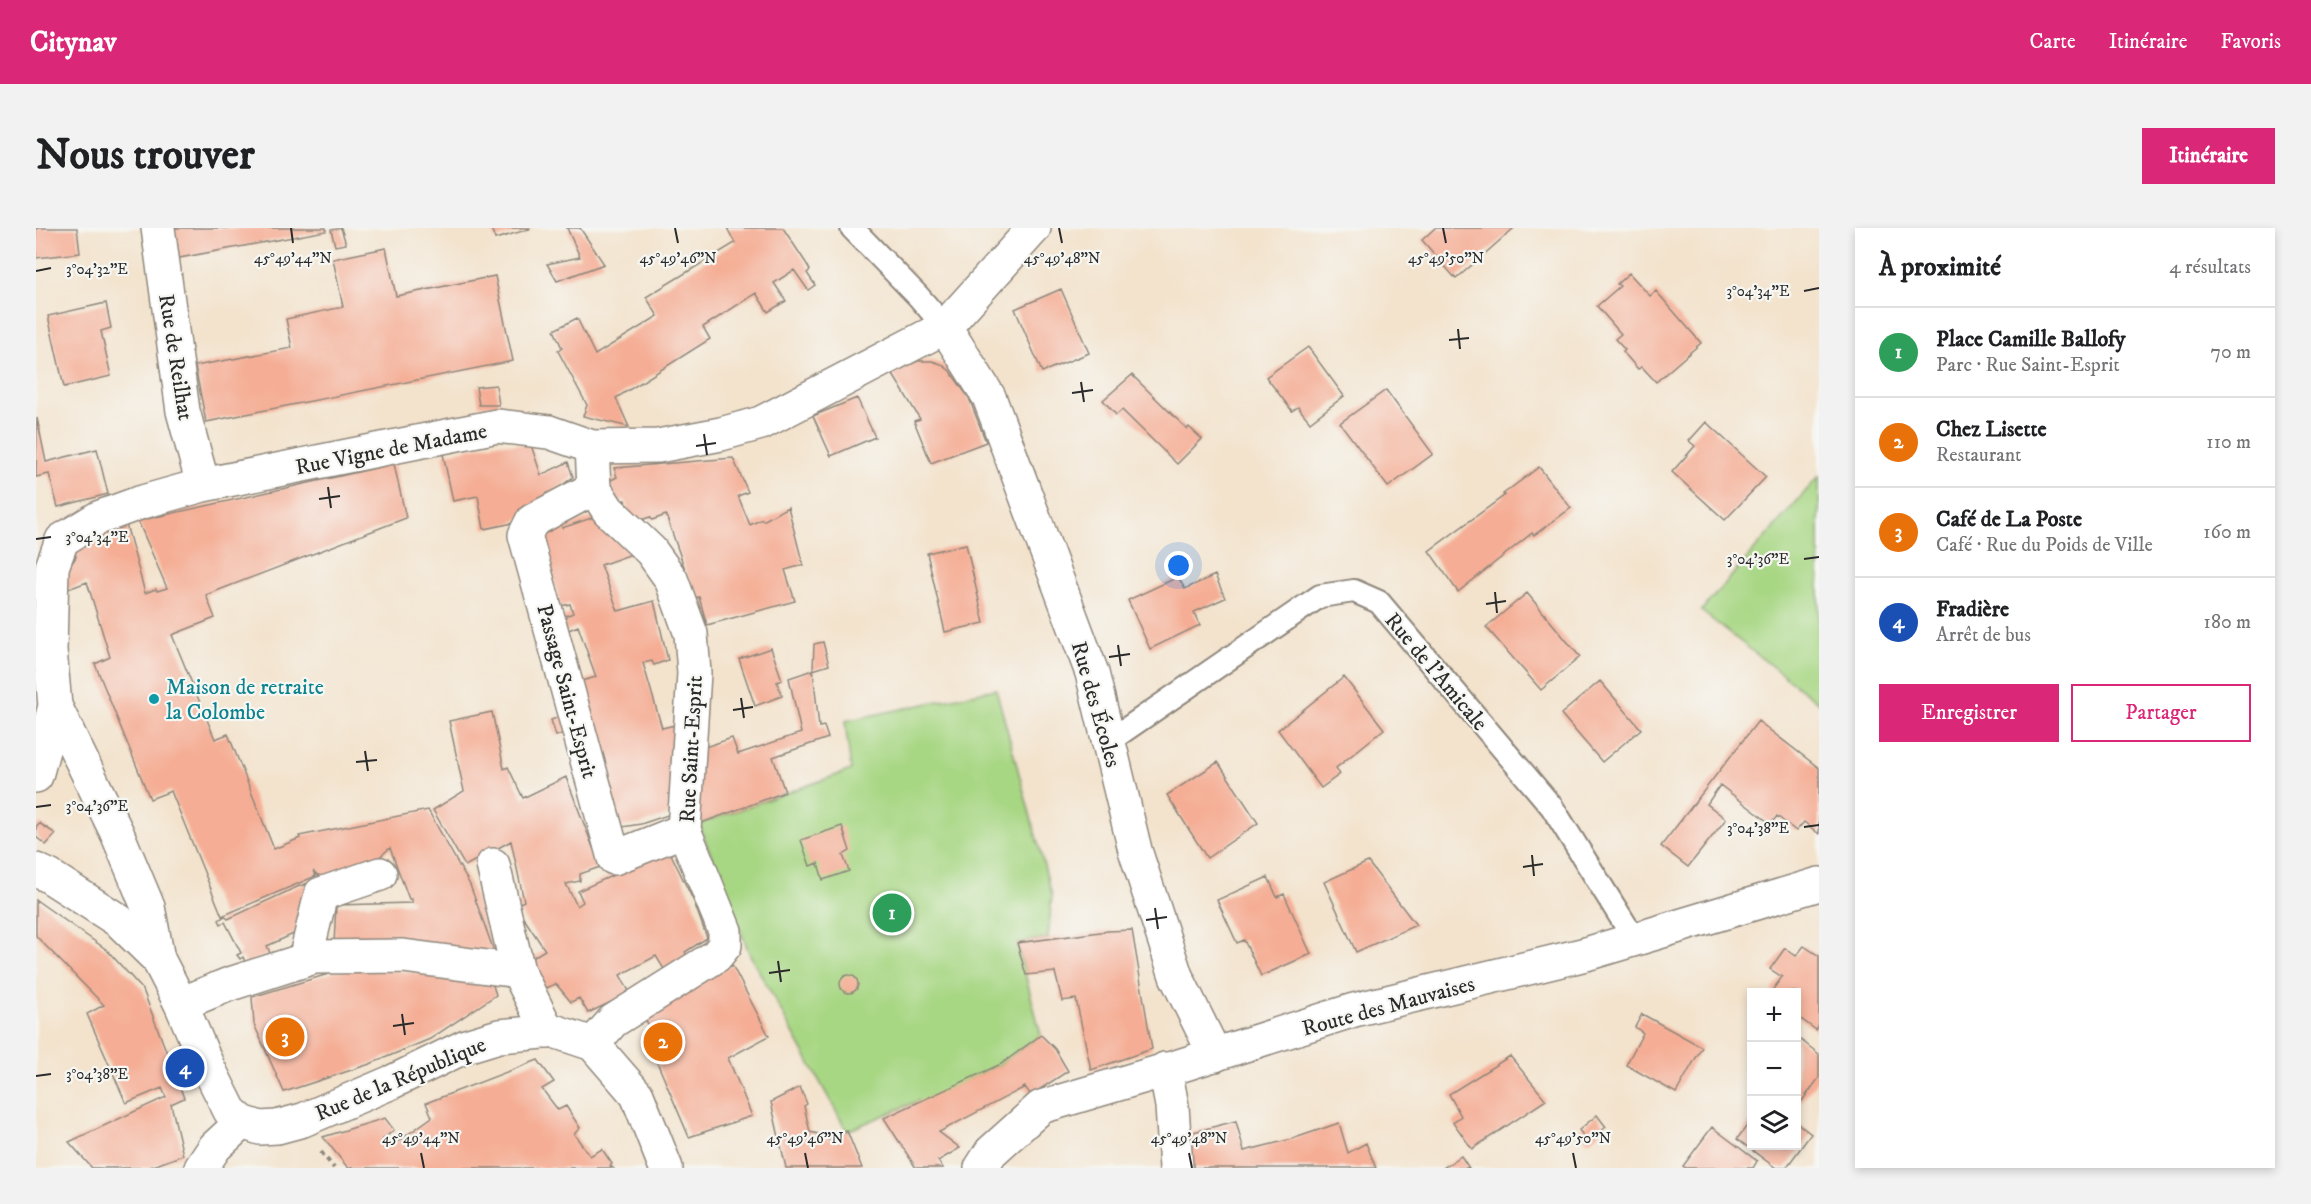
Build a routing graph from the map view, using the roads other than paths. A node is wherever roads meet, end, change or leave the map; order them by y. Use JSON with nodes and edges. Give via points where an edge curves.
{"nodes":[{"id":1,"x":158,"y":228,"type":"edge"},
{"id":2,"x":852,"y":228,"type":"edge"},
{"id":3,"x":1034,"y":228,"type":"edge"},
{"id":4,"x":945,"y":327,"type":"junction"},
{"id":5,"x":592,"y":447,"type":"junction"},
{"id":6,"x":203,"y":485,"type":"junction"},
{"id":7,"x":594,"y":488,"type":"junction"},
{"id":8,"x":55,"y":706,"type":"junction"},
{"id":9,"x":1109,"y":741,"type":"junction"},
{"id":10,"x":36,"y":776,"type":"edge"},
{"id":11,"x":684,"y":830,"type":"junction"},
{"id":12,"x":493,"y":865,"type":"dead end"},
{"id":13,"x":36,"y":870,"type":"edge"},
{"id":14,"x":380,"y":874,"type":"dead end"},
{"id":15,"x":1819,"y":884,"type":"edge"},
{"id":16,"x":1635,"y":940,"type":"junction"},
{"id":17,"x":158,"y":959,"type":"junction"},
{"id":18,"x":305,"y":960,"type":"junction"},
{"id":19,"x":518,"y":971,"type":"junction"},
{"id":20,"x":181,"y":1004,"type":"junction"},
{"id":21,"x":548,"y":1032,"type":"junction"},
{"id":22,"x":593,"y":1044,"type":"junction"},
{"id":23,"x":1215,"y":1055,"type":"junction"},
{"id":24,"x":1165,"y":1069,"type":"junction"},
{"id":25,"x":242,"y":1122,"type":"junction"},
{"id":26,"x":201,"y":1168,"type":"edge"},
{"id":27,"x":666,"y":1168,"type":"edge"},
{"id":28,"x":981,"y":1168,"type":"edge"},
{"id":29,"x":1176,"y":1168,"type":"edge"}],
"edges":[{"from":1,"to":6,"type":"street","name":"Rue de Reilhat","via":[[183,411]]},
{"from":2,"to":4,"type":"lane"},
{"from":3,"to":4,"type":"street"},
{"from":4,"to":5,"type":"street","name":"Rue Vigne de Madame","via":[[761,423],[658,446]]},
{"from":4,"to":9,"type":"street","name":"Rue des Écoles","via":[[988,397],[1092,673]]},
{"from":5,"to":6,"type":"street","name":"Rue Vigne de Madame","via":[[549,432],[497,426]]},
{"from":5,"to":7,"type":"street"},
{"from":6,"to":8,"type":"street","name":"Rue Vigne de Madame","via":[[98,518],[62,540],[52,567],[50,650]]},
{"from":7,"to":11,"type":"street","name":"Rue Saint-Esprit","via":[[608,510],[651,550],[671,579],[691,634],[694,673]]},
{"from":7,"to":11,"type":"street","name":"Passage Saint-Esprit","via":[[532,520],[525,535],[614,858]]},
{"from":8,"to":10,"type":"street"},
{"from":8,"to":17,"type":"street","via":[[148,907]]},
{"from":9,"to":16,"type":"lane","name":"Rue de l'Amicale","via":[[1320,596],[1354,591],[1379,602],[1552,807]]},
{"from":9,"to":23,"type":"street","name":"Rue des Écoles","via":[[1135,850],[1176,976]]},
{"from":11,"to":22,"type":"street","name":"Rue Saint-Esprit","via":[[725,931],[725,945],[716,956],[613,1021]]},
{"from":12,"to":19,"type":"street"},
{"from":13,"to":17,"type":"street","via":[[119,921]]},
{"from":14,"to":18,"type":"street","via":[[321,894]]},
{"from":15,"to":16,"type":"street","name":"Route des Mauvaises"},
{"from":16,"to":23,"type":"street","name":"Route des Mauvaises","via":[[1354,1010]]},
{"from":17,"to":20,"type":"street"},
{"from":18,"to":19,"type":"street","via":[[403,956]]},
{"from":18,"to":20,"type":"street"},
{"from":19,"to":21,"type":"street"},
{"from":20,"to":25,"type":"street","via":[[230,1111]]},
{"from":21,"to":22,"type":"street","name":"Rue de la République"},
{"from":21,"to":25,"type":"street","name":"Rue de la République","via":[[499,1036],[466,1046],[392,1082],[286,1125],[260,1128]]},
{"from":22,"to":27,"type":"street","via":[[637,1095]]},
{"from":23,"to":24,"type":"street","name":"Route des Mauvaises"},
{"from":24,"to":28,"type":"street","name":"Route des Mauvaises","via":[[1041,1107],[991,1152]]},
{"from":24,"to":29,"type":"street"},
{"from":25,"to":26,"type":"street","via":[[215,1147]]}]}
